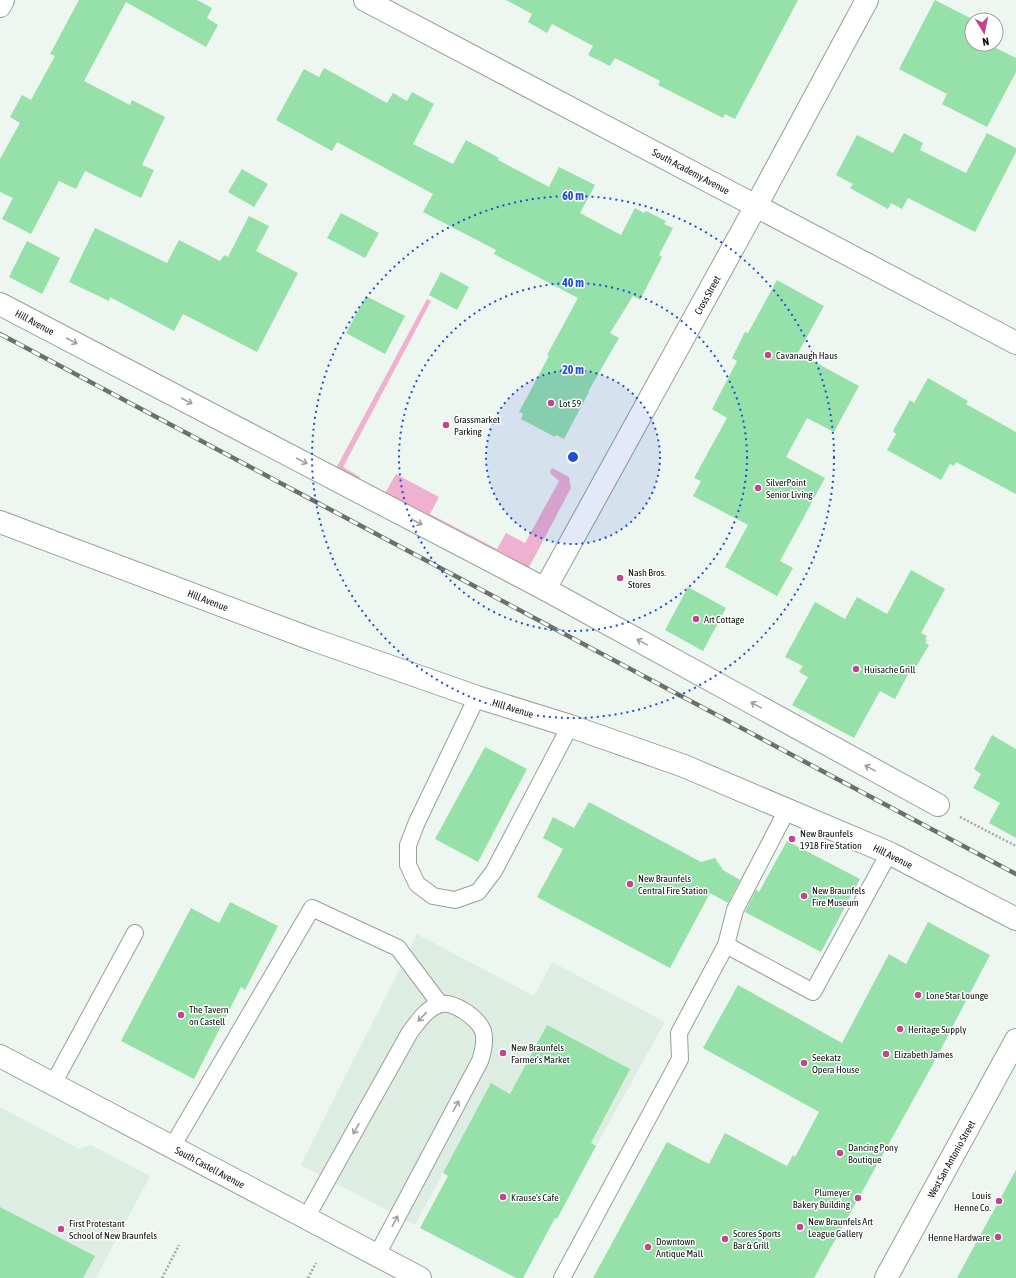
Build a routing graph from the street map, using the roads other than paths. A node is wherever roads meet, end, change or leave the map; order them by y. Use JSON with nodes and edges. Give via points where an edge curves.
{"nodes":[{"id":1,"x":3,"y":0,"type":"edge"},
{"id":2,"x":365,"y":0,"type":"edge"},
{"id":3,"x":867,"y":0,"type":"edge"},
{"id":4,"x":0,"y":6,"type":"edge"},
{"id":5,"x":756,"y":206,"type":"junction"},
{"id":6,"x":0,"y":304,"type":"edge"},
{"id":7,"x":1016,"y":343,"type":"edge"},
{"id":8,"x":0,"y":522,"type":"edge"},
{"id":9,"x":545,"y":589,"type":"junction"},
{"id":10,"x":477,"y":697,"type":"junction"},
{"id":11,"x":570,"y":726,"type":"junction"},
{"id":12,"x":938,"y":805,"type":"road end"},
{"id":13,"x":787,"y":810,"type":"junction"},
{"id":14,"x":889,"y":853,"type":"junction"},
{"id":15,"x":1016,"y":919,"type":"edge"},
{"id":16,"x":135,"y":933,"type":"dead end"},
{"id":17,"x":726,"y":945,"type":"junction"},
{"id":18,"x":440,"y":1004,"type":"junction"},
{"id":19,"x":1016,"y":1040,"type":"edge"},
{"id":20,"x":0,"y":1056,"type":"edge"},
{"id":21,"x":54,"y":1084,"type":"junction"},
{"id":22,"x":172,"y":1147,"type":"junction"},
{"id":23,"x":306,"y":1218,"type":"junction"},
{"id":24,"x":377,"y":1255,"type":"junction"},
{"id":25,"x":420,"y":1278,"type":"edge"},
{"id":26,"x":562,"y":1278,"type":"edge"},
{"id":27,"x":886,"y":1278,"type":"edge"}],
"edges":[{"from":1,"to":4,"type":"street"},
{"from":2,"to":5,"type":"street","name":"South Academy Avenue"},
{"from":3,"to":5,"type":"street","name":"Cross Street"},
{"from":5,"to":7,"type":"street","name":"South Academy Avenue"},
{"from":5,"to":9,"type":"street","name":"Cross Street"},
{"from":6,"to":9,"type":"street","name":"Hill Avenue","one_way":true},
{"from":8,"to":10,"type":"street","name":"Hill Avenue","via":[[299,635]]},
{"from":12,"to":9,"type":"street","name":"Hill Avenue","one_way":true},
{"from":10,"to":11,"type":"street","name":"Hill Avenue"},
{"from":10,"to":11,"type":"lane","via":[[408,845],[408,865],[417,884],[433,896],[455,900],[478,892],[494,871]]},
{"from":11,"to":13,"type":"street","name":"Hill Avenue","via":[[684,766]]},
{"from":13,"to":14,"type":"street","name":"Hill Avenue"},
{"from":13,"to":17,"type":"lane","via":[[735,910]]},
{"from":14,"to":15,"type":"street","name":"Hill Avenue"},
{"from":14,"to":17,"type":"lane","via":[[813,992]]},
{"from":16,"to":21,"type":"lane"},
{"from":17,"to":26,"type":"lane","via":[[679,1033],[680,1059]]},
{"from":18,"to":22,"type":"lane","via":[[398,948],[312,908]]},
{"from":18,"to":23,"type":"lane","one_way":true,"via":[[421,1017],[410,1032]]},
{"from":24,"to":18,"type":"lane","one_way":true,"via":[[484,1050],[483,1030],[477,1023],[464,1010]]},
{"from":19,"to":27,"type":"street","name":"West San Antonio Street"},
{"from":20,"to":21,"type":"street","name":"South Castell Avenue"},
{"from":21,"to":22,"type":"street","name":"South Castell Avenue"},
{"from":22,"to":23,"type":"street","name":"South Castell Avenue"},
{"from":23,"to":24,"type":"street","name":"South Castell Avenue"},
{"from":24,"to":25,"type":"street","name":"South Castell Avenue"}]}
